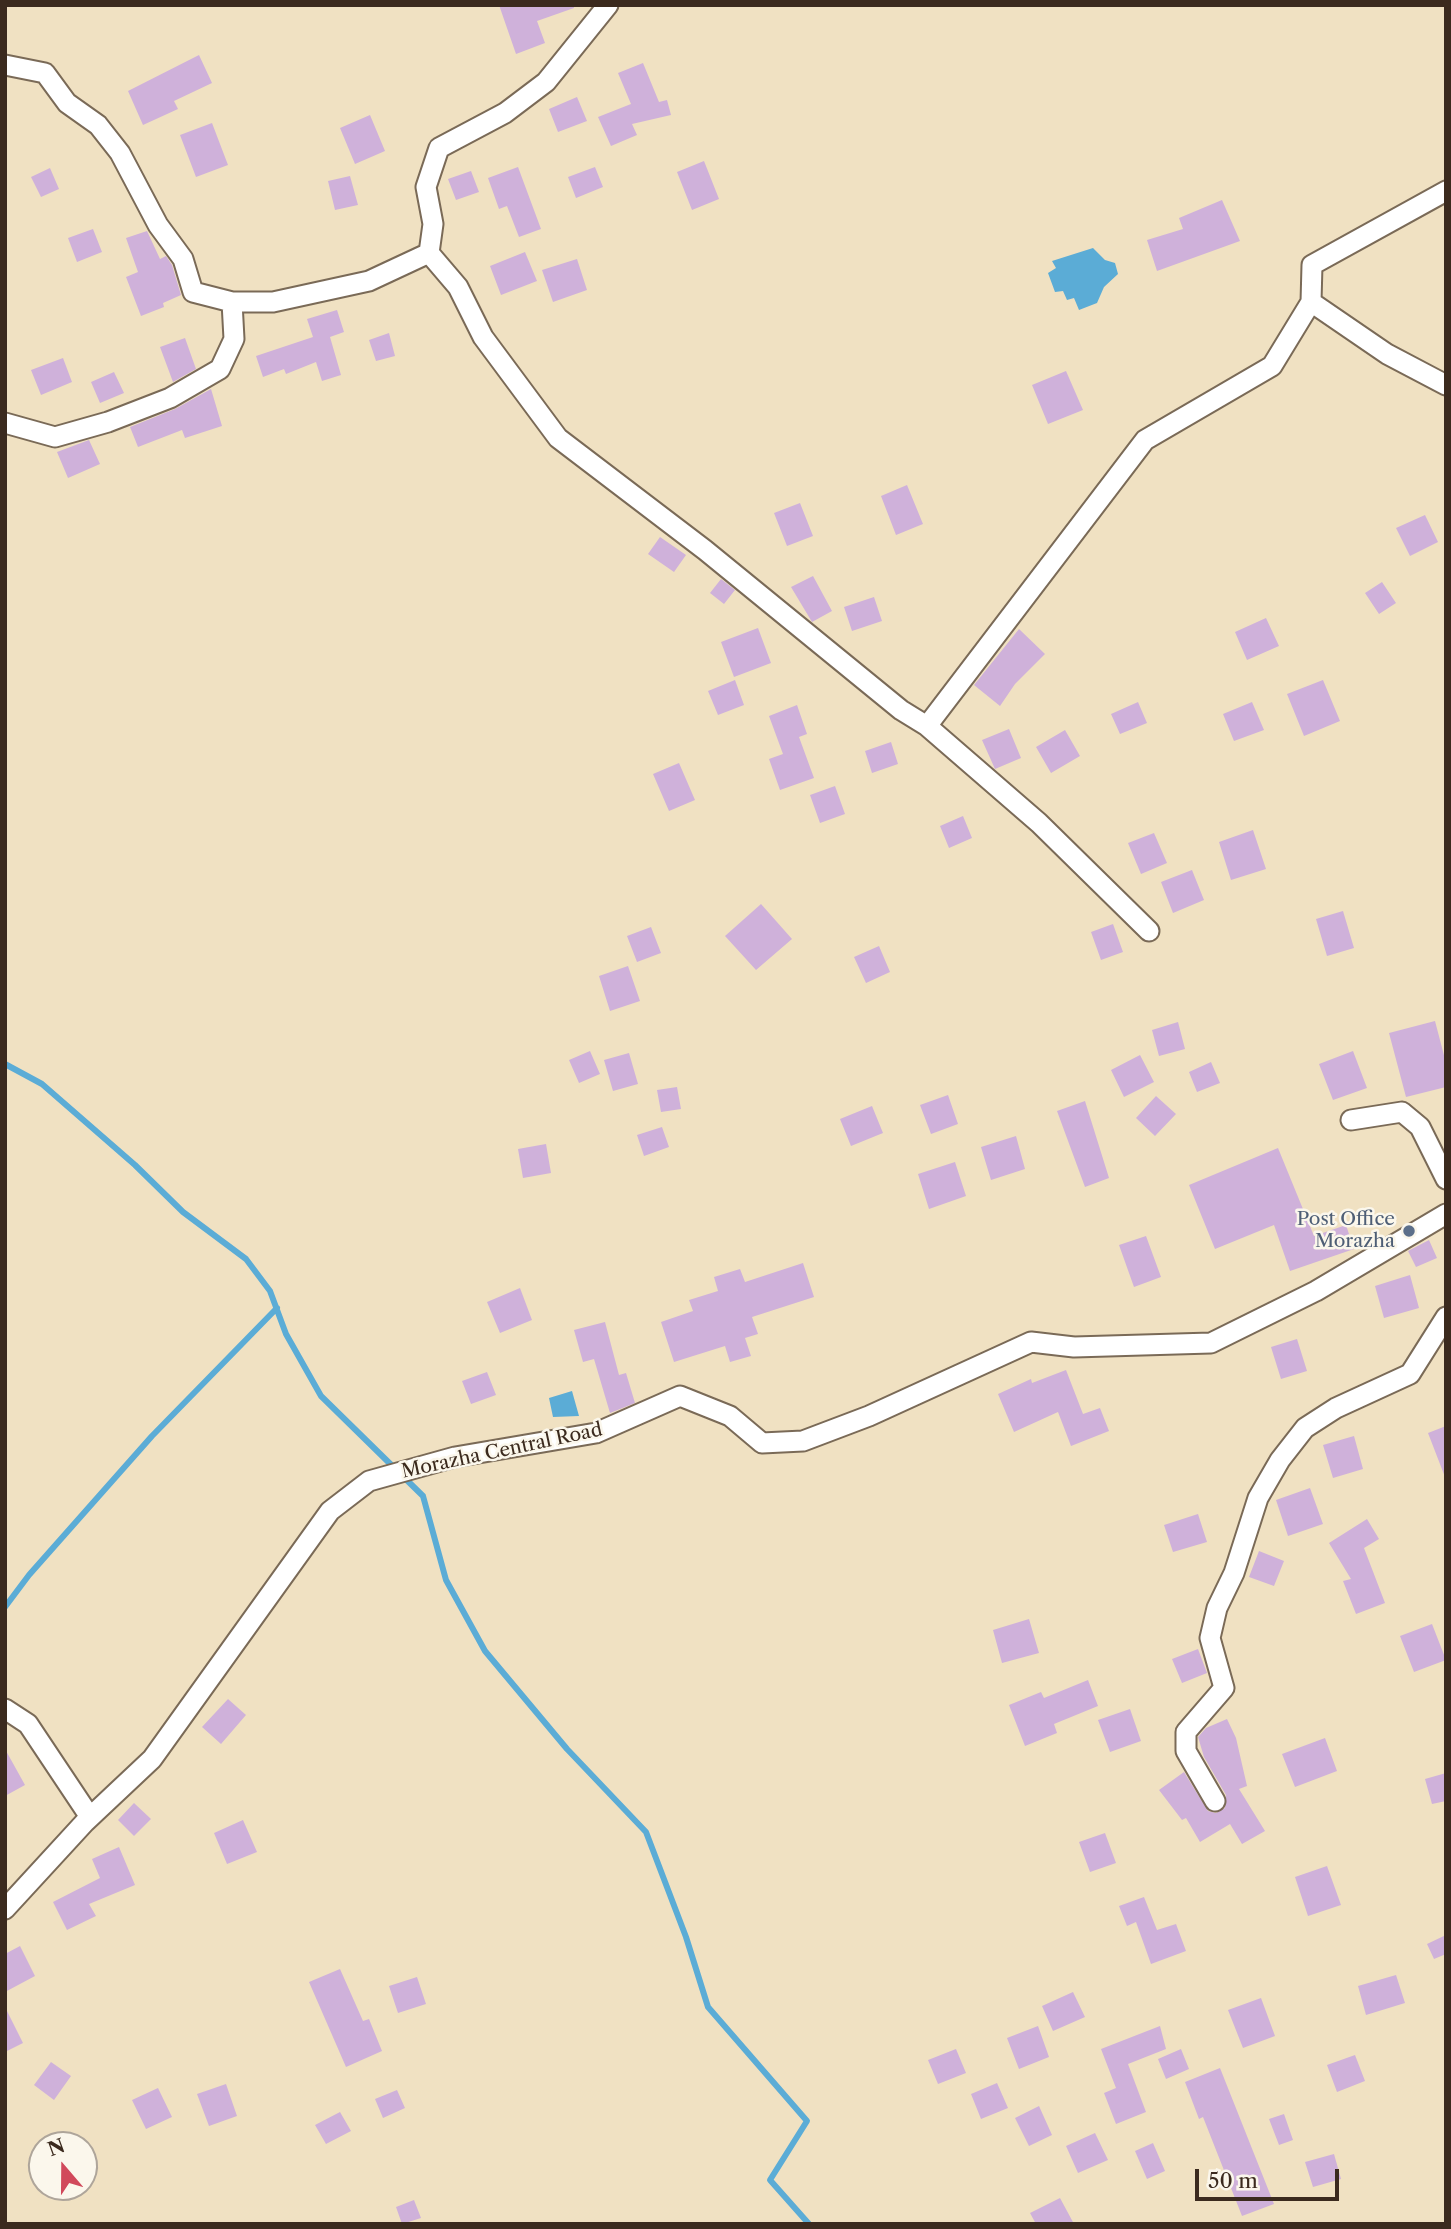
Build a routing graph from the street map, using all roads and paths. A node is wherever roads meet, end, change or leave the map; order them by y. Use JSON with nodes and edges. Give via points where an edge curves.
{"nodes":[{"id":1,"x":608,"y":5,"type":"edge"},
{"id":2,"x":5,"y":65,"type":"edge"},
{"id":3,"x":1446,"y":191,"type":"edge"},
{"id":4,"x":429,"y":253,"type":"junction"},
{"id":5,"x":232,"y":302,"type":"junction"},
{"id":6,"x":1311,"y":302,"type":"junction"},
{"id":7,"x":1446,"y":385,"type":"edge"},
{"id":8,"x":5,"y":423,"type":"edge"},
{"id":9,"x":928,"y":726,"type":"junction"},
{"id":10,"x":1149,"y":931,"type":"dead end"},
{"id":11,"x":1352,"y":1120,"type":"dead end"},
{"id":12,"x":1446,"y":1179,"type":"edge"},
{"id":13,"x":1446,"y":1214,"type":"edge"},
{"id":14,"x":1446,"y":1317,"type":"edge"},
{"id":15,"x":5,"y":1709,"type":"edge"},
{"id":16,"x":1215,"y":1801,"type":"dead end"},
{"id":17,"x":90,"y":1817,"type":"junction"},
{"id":18,"x":5,"y":1909,"type":"edge"}],
"edges":[{"from":1,"to":4,"type":"street","via":[[547,82],[505,113],[439,148],[426,187],[433,224]]},
{"from":2,"to":5,"type":"street","via":[[45,73],[67,103],[98,125],[120,153],[158,226],[183,259],[193,292]]},
{"from":3,"to":6,"type":"street","via":[[1312,265]]},
{"from":4,"to":5,"type":"street","via":[[369,281],[272,302]]},
{"from":4,"to":9,"type":"street","via":[[458,287],[483,337],[558,438],[695,542],[890,702]]},
{"from":5,"to":8,"type":"street","via":[[234,339],[220,369],[170,398],[55,436]]},
{"from":6,"to":7,"type":"street","via":[[1387,354]]},
{"from":6,"to":9,"type":"street","via":[[1272,366],[1145,440]]},
{"from":9,"to":10,"type":"street","via":[[1039,823]]},
{"from":11,"to":12,"type":"street","via":[[1402,1112],[1420,1127]]},
{"from":13,"to":17,"type":"street","name":"Morazha Central Road","via":[[1316,1290],[1211,1343],[1074,1347],[1031,1342],[803,1441],[762,1443],[730,1416],[680,1395],[596,1433],[456,1457],[369,1481],[330,1510],[152,1759]]},
{"from":14,"to":16,"type":"street","via":[[1410,1374],[1336,1408],[1305,1428],[1258,1498],[1210,1638],[1224,1688],[1186,1732],[1186,1751]]},
{"from":15,"to":17,"type":"street","via":[[28,1724]]},
{"from":17,"to":18,"type":"street","name":"Morazha Central Road"}]}
